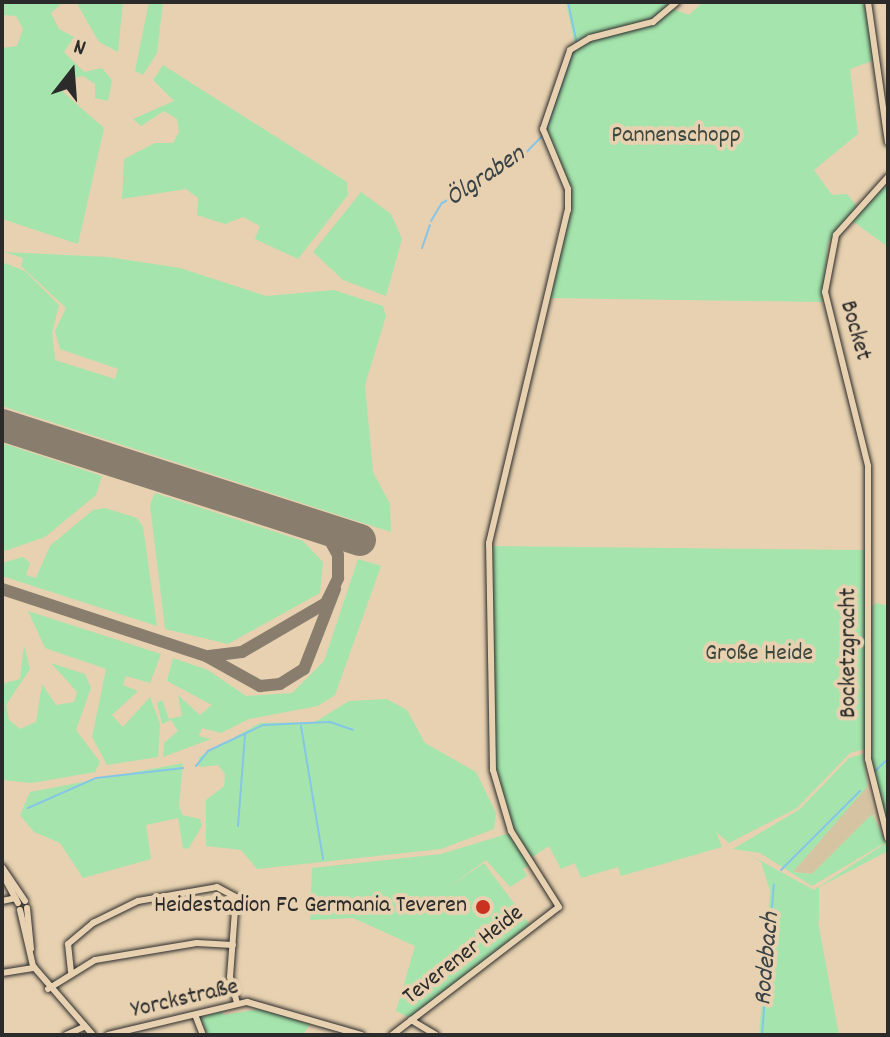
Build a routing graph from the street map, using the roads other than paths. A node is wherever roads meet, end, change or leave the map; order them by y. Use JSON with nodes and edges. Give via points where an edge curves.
{"nodes":[{"id":1,"x":677,"y":2,"type":"edge"},
{"id":2,"x":868,"y":2,"type":"edge"},
{"id":3,"x":888,"y":143,"type":"edge"},
{"id":4,"x":888,"y":177,"type":"edge"},
{"id":5,"x":868,"y":466,"type":"joint"},
{"id":6,"x":888,"y":839,"type":"edge"},
{"id":7,"x":2,"y":867,"type":"edge"},
{"id":8,"x":2,"y":873,"type":"edge"},
{"id":9,"x":2,"y":901,"type":"edge"},
{"id":10,"x":22,"y":906,"type":"junction"},
{"id":11,"x":233,"y":945,"type":"junction"},
{"id":12,"x":35,"y":968,"type":"junction"},
{"id":13,"x":71,"y":972,"type":"junction"},
{"id":14,"x":2,"y":973,"type":"edge"},
{"id":15,"x":48,"y":989,"type":"junction"},
{"id":16,"x":237,"y":1003,"type":"junction"},
{"id":17,"x":196,"y":1017,"type":"junction"},
{"id":18,"x":411,"y":1020,"type":"junction"},
{"id":19,"x":84,"y":1027,"type":"junction"},
{"id":20,"x":346,"y":1033,"type":"edge"},
{"id":21,"x":74,"y":1034,"type":"edge"},
{"id":22,"x":66,"y":1035,"type":"edge"},
{"id":23,"x":93,"y":1035,"type":"edge"},
{"id":24,"x":108,"y":1035,"type":"edge"},
{"id":25,"x":203,"y":1035,"type":"edge"},
{"id":26,"x":361,"y":1035,"type":"edge"},
{"id":27,"x":392,"y":1035,"type":"edge"},
{"id":28,"x":436,"y":1035,"type":"edge"}],
"edges":[{"from":1,"to":18,"type":"street","name":"Teverener Heide","via":[[653,22],[573,46],[543,129],[566,180],[568,210],[488,560],[489,745],[511,831],[559,907]]},
{"from":2,"to":3,"type":"street"},
{"from":4,"to":5,"type":"street","name":"Bocket","via":[[836,235],[825,292]]},
{"from":5,"to":6,"type":"street","name":"Bocketzgracht","via":[[868,759]]},
{"from":7,"to":10,"type":"street"},
{"from":8,"to":10,"type":"street"},
{"from":9,"to":10,"type":"street"},
{"from":10,"to":12,"type":"street"},
{"from":11,"to":13,"type":"street","via":[[184,944],[95,960]]},
{"from":11,"to":13,"type":"street","via":[[235,894],[218,887],[192,888],[138,901],[87,927],[67,946]]},
{"from":11,"to":16,"type":"street","via":[[230,977]]},
{"from":12,"to":14,"type":"street"},
{"from":12,"to":15,"type":"street"},
{"from":13,"to":15,"type":"street"},
{"from":15,"to":19,"type":"street"},
{"from":16,"to":17,"type":"street","name":"Yorckstraße"},
{"from":16,"to":20,"type":"street","name":"Yorckstraße","via":[[274,1006]]},
{"from":17,"to":24,"type":"street","name":"Yorckstraße"},
{"from":17,"to":25,"type":"street"},
{"from":18,"to":27,"type":"street","name":"Teverener Heide"},
{"from":18,"to":28,"type":"street"},
{"from":19,"to":21,"type":"street"},
{"from":19,"to":23,"type":"street"},
{"from":20,"to":26,"type":"street","name":"Yorckstraße"},
{"from":21,"to":22,"type":"street"}]}
